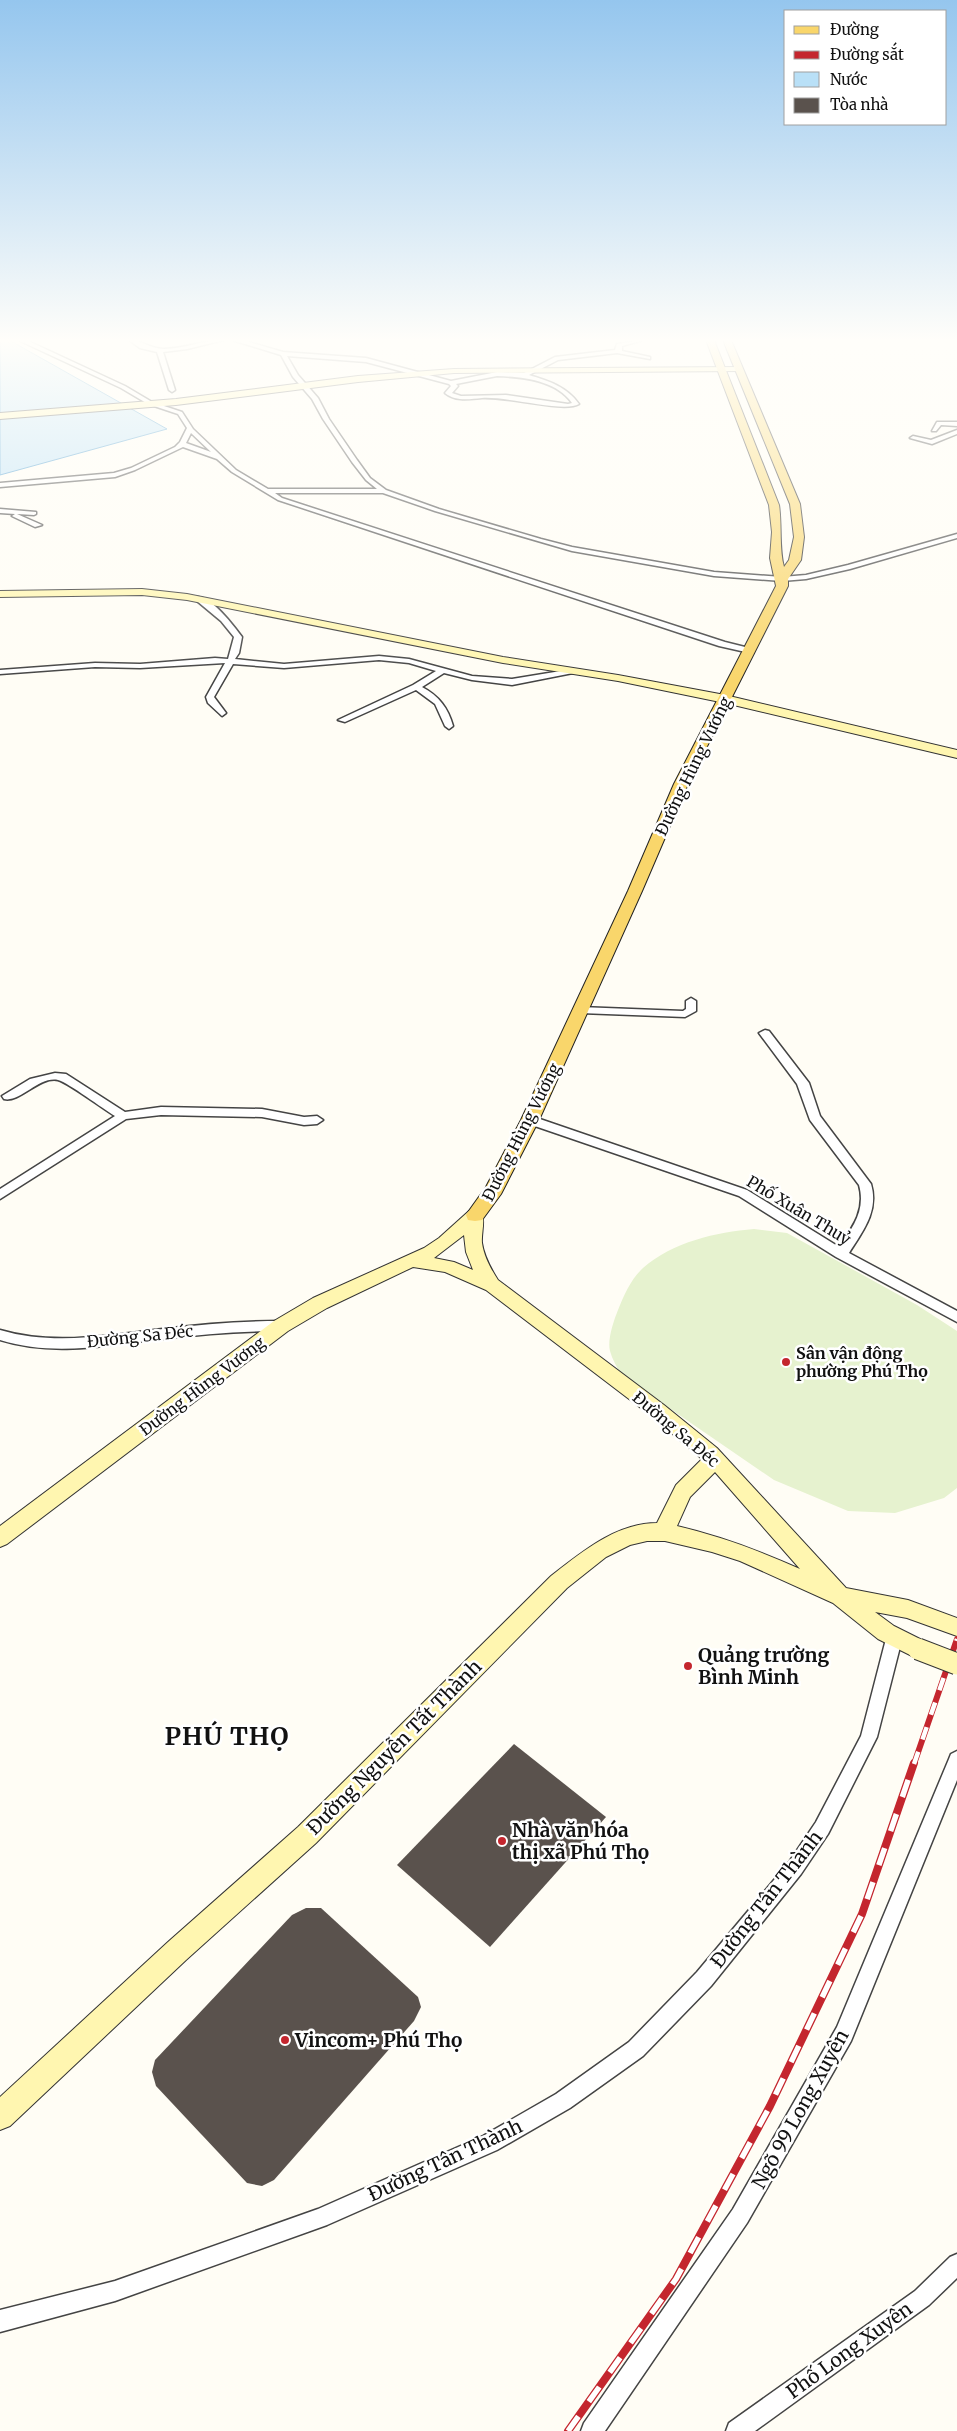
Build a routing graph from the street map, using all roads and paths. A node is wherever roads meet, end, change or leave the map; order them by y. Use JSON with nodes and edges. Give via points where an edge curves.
{"nodes":[{"id":1,"x":166,"y":453,"type":"edge"},
{"id":2,"x":209,"y":453,"type":"edge"},
{"id":3,"x":217,"y":453,"type":"edge"},
{"id":4,"x":350,"y":453,"type":"edge"},
{"id":5,"x":752,"y":453,"type":"edge"},
{"id":6,"x":773,"y":453,"type":"edge"},
{"id":7,"x":222,"y":458,"type":"junction"},
{"id":8,"x":0,"y":485,"type":"edge"},
{"id":9,"x":266,"y":491,"type":"junction"},
{"id":10,"x":384,"y":491,"type":"junction"},
{"id":11,"x":0,"y":511,"type":"edge"},
{"id":12,"x":9,"y":512,"type":"junction"},
{"id":13,"x":34,"y":513,"type":"dead end"},
{"id":14,"x":38,"y":525,"type":"dead end"},
{"id":15,"x":957,"y":536,"type":"edge"},
{"id":16,"x":782,"y":579,"type":"junction"},
{"id":17,"x":0,"y":594,"type":"edge"},
{"id":18,"x":200,"y":599,"type":"junction"},
{"id":19,"x":768,"y":615,"type":"joint"},
{"id":20,"x":761,"y":631,"type":"joint"},
{"id":21,"x":750,"y":651,"type":"junction"},
{"id":22,"x":230,"y":661,"type":"junction"},
{"id":23,"x":443,"y":670,"type":"junction"},
{"id":24,"x":574,"y":671,"type":"junction"},
{"id":25,"x":0,"y":672,"type":"edge"},
{"id":26,"x":416,"y":687,"type":"junction"},
{"id":27,"x":725,"y":699,"type":"junction"},
{"id":28,"x":222,"y":712,"type":"dead end"},
{"id":29,"x":342,"y":720,"type":"dead end"},
{"id":30,"x":449,"y":726,"type":"dead end"},
{"id":31,"x":957,"y":754,"type":"edge"},
{"id":32,"x":691,"y":1001,"type":"dead end"},
{"id":33,"x":580,"y":1010,"type":"junction"},
{"id":34,"x":765,"y":1033,"type":"dead end"},
{"id":35,"x":8,"y":1096,"type":"dead end"},
{"id":36,"x":123,"y":1116,"type":"junction"},
{"id":37,"x":317,"y":1120,"type":"dead end"},
{"id":38,"x":530,"y":1120,"type":"junction"},
{"id":39,"x":0,"y":1195,"type":"edge"},
{"id":40,"x":475,"y":1215,"type":"junction"},
{"id":41,"x":841,"y":1254,"type":"junction"},
{"id":42,"x":412,"y":1261,"type":"junction"},
{"id":43,"x":492,"y":1285,"type":"junction"},
{"id":44,"x":957,"y":1318,"type":"edge"},
{"id":45,"x":281,"y":1326,"type":"junction"},
{"id":46,"x":0,"y":1335,"type":"edge"},
{"id":47,"x":715,"y":1460,"type":"junction"},
{"id":48,"x":666,"y":1532,"type":"junction"},
{"id":49,"x":0,"y":1538,"type":"edge"},
{"id":50,"x":840,"y":1596,"type":"junction"},
{"id":51,"x":957,"y":1627,"type":"edge"},
{"id":52,"x":894,"y":1639,"type":"junction"},
{"id":53,"x":957,"y":1664,"type":"edge"},
{"id":54,"x":957,"y":1759,"type":"edge"},
{"id":55,"x":0,"y":2116,"type":"edge"},
{"id":56,"x":957,"y":2264,"type":"edge"},
{"id":57,"x":0,"y":2321,"type":"edge"},
{"id":58,"x":592,"y":2431,"type":"edge"},
{"id":59,"x":737,"y":2431,"type":"edge"}],
"edges":[{"from":1,"to":8,"type":"street","via":[[115,475]]},
{"from":2,"to":7,"type":"street"},
{"from":3,"to":7,"type":"street"},
{"from":4,"to":10,"type":"street","via":[[368,479]]},
{"from":5,"to":16,"type":"main road","via":[[774,506],[776,558]]},
{"from":6,"to":16,"type":"main road","name":"Đường Hùng Vương","via":[[794,504],[799,537],[795,560]]},
{"from":7,"to":9,"type":"street","via":[[238,474]]},
{"from":9,"to":10,"type":"street"},
{"from":9,"to":21,"type":"street","via":[[289,502]]},
{"from":10,"to":16,"type":"street","via":[[437,510],[572,549],[714,574]]},
{"from":11,"to":12,"type":"street"},
{"from":12,"to":13,"type":"street"},
{"from":12,"to":14,"type":"street"},
{"from":15,"to":16,"type":"street","via":[[806,578]]},
{"from":16,"to":19,"type":"main road","name":"Đường Hùng Vương","via":[[782,586]]},
{"from":17,"to":18,"type":"main road","via":[[142,592]]},
{"from":18,"to":22,"type":"street","via":[[224,618],[238,637]]},
{"from":18,"to":24,"type":"main road","via":[[503,660]]},
{"from":19,"to":20,"type":"main road","name":"Đường Hùng Vương"},
{"from":20,"to":21,"type":"main road","name":"Đường Hùng Vương"},
{"from":21,"to":27,"type":"main road","name":"Đường Hùng Vương"},
{"from":22,"to":23,"type":"street","via":[[284,666],[389,658]]},
{"from":22,"to":25,"type":"street"},
{"from":22,"to":28,"type":"street","via":[[210,697]]},
{"from":23,"to":24,"type":"street","via":[[472,678],[512,682]]},
{"from":23,"to":26,"type":"street"},
{"from":24,"to":27,"type":"main road"},
{"from":26,"to":29,"type":"street"},
{"from":26,"to":30,"type":"street","via":[[440,702]]},
{"from":27,"to":31,"type":"main road"},
{"from":27,"to":33,"type":"main road","name":"Đường Hùng Vương","via":[[681,784]]},
{"from":32,"to":33,"type":"street","via":[[691,1011],[685,1014]]},
{"from":33,"to":38,"type":"main road","name":"Đường Hùng Vương"},
{"from":34,"to":41,"type":"street","via":[[803,1083],[814,1118],[869,1193],[867,1212]]},
{"from":35,"to":36,"type":"street","via":[[42,1079],[62,1077]]},
{"from":36,"to":37,"type":"street","via":[[161,1111],[262,1113],[304,1122]]},
{"from":36,"to":39,"type":"street"},
{"from":38,"to":40,"type":"main road","name":"Đường Hùng Vương","via":[[494,1190]]},
{"from":38,"to":41,"type":"street","name":"Phố Xuân Thuỷ","via":[[743,1193]]},
{"from":40,"to":42,"type":"main road","name":"Đường Hùng Vương","via":[[445,1242]]},
{"from":40,"to":43,"type":"main road","name":"Đường Sa Đéc","via":[[473,1249]]},
{"from":41,"to":44,"type":"street","name":"Phố Xuân Thuỷ"},
{"from":42,"to":43,"type":"main road","name":"Đường Sa Đéc","via":[[448,1266]]},
{"from":42,"to":45,"type":"main road","name":"Đường Hùng Vương","via":[[320,1303]]},
{"from":43,"to":47,"type":"main road","name":"Đường Sa Đéc","via":[[680,1429]]},
{"from":45,"to":46,"type":"street","name":"Đường Sa Đéc","via":[[237,1325],[66,1344],[31,1343]]},
{"from":45,"to":49,"type":"main road","name":"Đường Hùng Vương"},
{"from":47,"to":48,"type":"main road","via":[[698,1473],[677,1498],[669,1514]]},
{"from":47,"to":50,"type":"main road","name":"Đường Sa Đéc"},
{"from":48,"to":50,"type":"main road","name":"Đường Nguyễn Tất Thành","via":[[747,1555]]},
{"from":48,"to":55,"type":"main road","name":"Đường Nguyễn Tất Thành","via":[[647,1532],[625,1538],[599,1551],[559,1582],[307,1835]]},
{"from":50,"to":51,"type":"main road","name":"Đường Nguyễn Tất Thành","via":[[908,1609]]},
{"from":50,"to":52,"type":"main road","name":"Đường Nguyễn Tất Thành"},
{"from":52,"to":53,"type":"main road","name":"Đường Nguyễn Tất Thành","bridge":true},
{"from":52,"to":57,"type":"street","name":"Đường Tân Thành","via":[[869,1737],[822,1828],[795,1868],[704,1979],[636,2049],[563,2101],[490,2143],[320,2218],[115,2291]]},
{"from":54,"to":58,"type":"street","name":"Ngõ 99 Long Xuyên","via":[[844,2034],[740,2216]]},
{"from":56,"to":59,"type":"street","name":"Phố Long Xuyên","via":[[922,2298]]}]}
